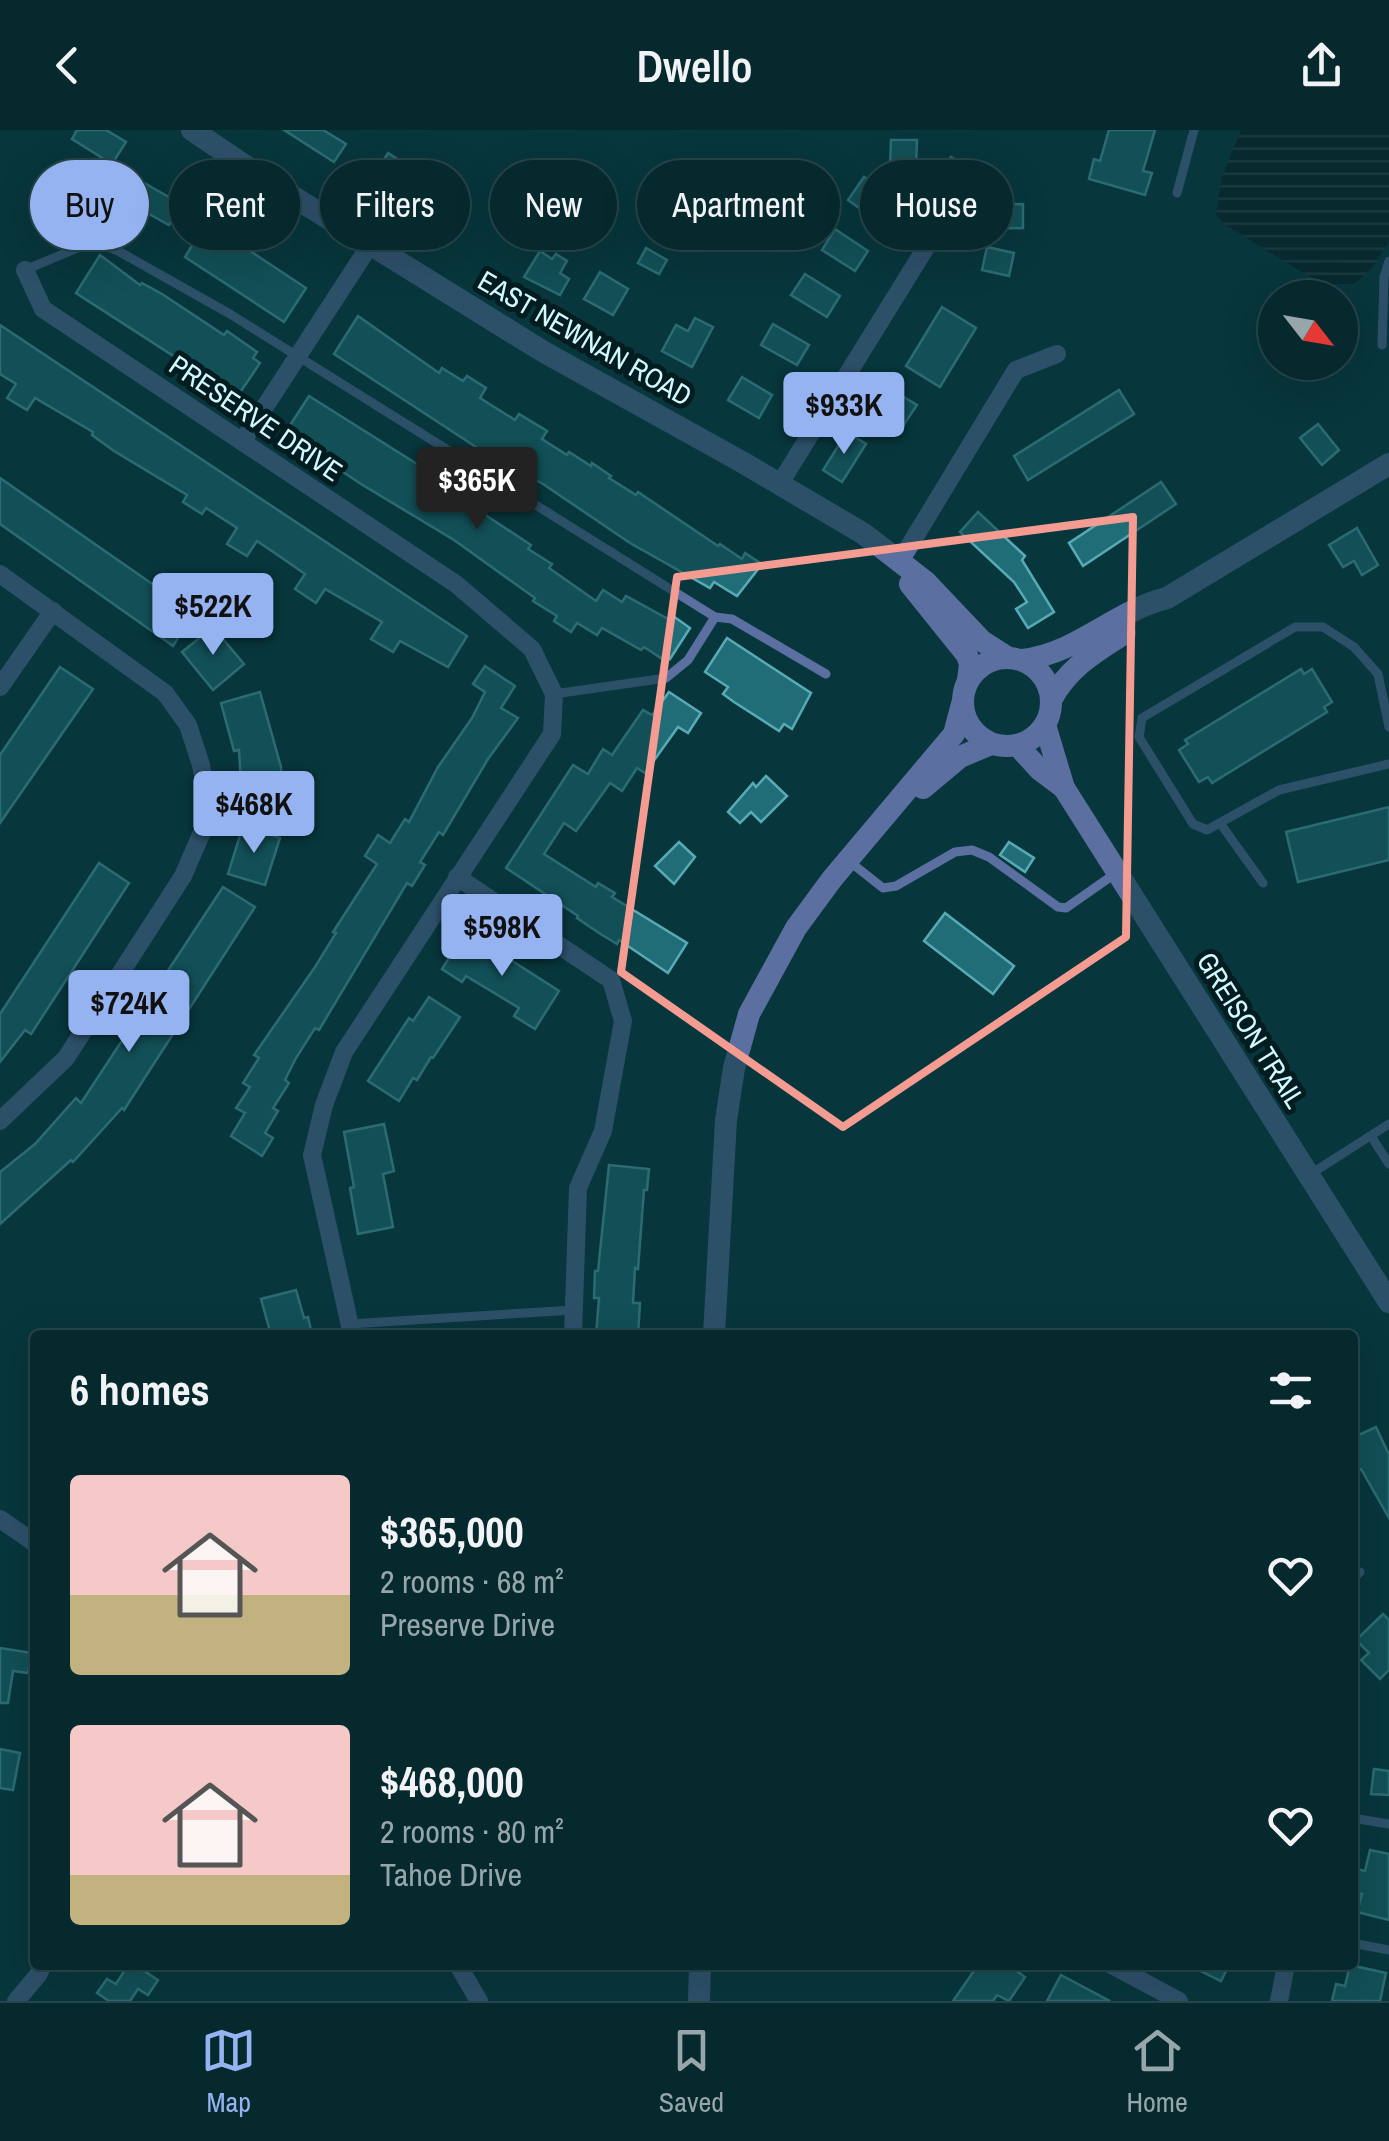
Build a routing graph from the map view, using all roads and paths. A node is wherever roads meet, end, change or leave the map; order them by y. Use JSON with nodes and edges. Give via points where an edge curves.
{"nodes":[{"id":1,"x":192,"y":130,"type":"edge"},
{"id":2,"x":1194,"y":130,"type":"edge"},
{"id":3,"x":1177,"y":193,"type":"dead end"},
{"id":4,"x":320,"y":212,"type":"edge"},
{"id":5,"x":366,"y":250,"type":"edge"},
{"id":6,"x":380,"y":250,"type":"edge"},
{"id":7,"x":924,"y":250,"type":"edge"},
{"id":8,"x":1389,"y":261,"type":"edge"},
{"id":9,"x":25,"y":270,"type":"joint"},
{"id":10,"x":1382,"y":345,"type":"dead end"},
{"id":11,"x":1057,"y":354,"type":"dead end"},
{"id":12,"x":298,"y":358,"type":"junction"},
{"id":13,"x":242,"y":442,"type":"junction"},
{"id":14,"x":1389,"y":464,"type":"edge"},
{"id":15,"x":779,"y":485,"type":"junction"},
{"id":16,"x":898,"y":563,"type":"junction"},
{"id":17,"x":0,"y":574,"type":"edge"},
{"id":18,"x":1167,"y":598,"type":"junction"},
{"id":19,"x":53,"y":611,"type":"junction"},
{"id":20,"x":715,"y":617,"type":"junction"},
{"id":21,"x":1014,"y":658,"type":"junction"},
{"id":22,"x":826,"y":674,"type":"dead end"},
{"id":23,"x":0,"y":687,"type":"edge"},
{"id":24,"x":965,"y":692,"type":"junction"},
{"id":25,"x":554,"y":694,"type":"junction"},
{"id":26,"x":1051,"y":700,"type":"junction"},
{"id":27,"x":1045,"y":725,"type":"junction"},
{"id":28,"x":1389,"y":727,"type":"edge"},
{"id":29,"x":992,"y":744,"type":"junction"},
{"id":30,"x":1017,"y":745,"type":"junction"},
{"id":31,"x":1389,"y":764,"type":"edge"},
{"id":32,"x":1064,"y":788,"type":"junction"},
{"id":33,"x":1220,"y":822,"type":"junction"},
{"id":34,"x":878,"y":825,"type":"junction"},
{"id":35,"x":848,"y":860,"type":"junction"},
{"id":36,"x":1117,"y":872,"type":"junction"},
{"id":37,"x":457,"y":877,"type":"junction"},
{"id":38,"x":1262,"y":884,"type":"dead end"},
{"id":39,"x":0,"y":1121,"type":"edge"},
{"id":40,"x":1389,"y":1124,"type":"edge"},
{"id":41,"x":1371,"y":1136,"type":"junction"},
{"id":42,"x":1389,"y":1164,"type":"edge"},
{"id":43,"x":1307,"y":1176,"type":"junction"},
{"id":44,"x":1389,"y":1302,"type":"edge"},
{"id":45,"x":574,"y":1310,"type":"junction"},
{"id":46,"x":350,"y":1329,"type":"edge"},
{"id":47,"x":573,"y":1330,"type":"edge"},
{"id":48,"x":714,"y":1330,"type":"edge"},
{"id":49,"x":0,"y":1518,"type":"edge"},
{"id":50,"x":30,"y":1539,"type":"edge"},
{"id":51,"x":1358,"y":1819,"type":"edge"},
{"id":52,"x":1389,"y":1824,"type":"edge"},
{"id":53,"x":1358,"y":1944,"type":"edge"},
{"id":54,"x":1389,"y":1950,"type":"edge"},
{"id":55,"x":40,"y":1970,"type":"edge"},
{"id":56,"x":461,"y":1970,"type":"edge"},
{"id":57,"x":700,"y":1970,"type":"edge"},
{"id":58,"x":1121,"y":1970,"type":"edge"},
{"id":59,"x":1285,"y":1970,"type":"edge"},
{"id":60,"x":16,"y":2001,"type":"edge"},
{"id":61,"x":479,"y":2001,"type":"edge"},
{"id":62,"x":700,"y":2001,"type":"edge"},
{"id":63,"x":1178,"y":2001,"type":"edge"},
{"id":64,"x":1279,"y":2001,"type":"edge"}],
"edges":[{"from":1,"to":4,"type":"street","name":"EAST NEWNAN ROAD"},
{"from":2,"to":3,"type":"lane"},
{"from":5,"to":12,"type":"street"},
{"from":6,"to":15,"type":"street","name":"EAST NEWNAN ROAD"},
{"from":7,"to":15,"type":"street"},
{"from":8,"to":10,"type":"lane"},
{"from":9,"to":12,"type":"lane","via":[[94,241]]},
{"from":9,"to":13,"type":"street","name":"PRESERVE DRIVE","via":[[43,310]]},
{"from":11,"to":16,"type":"street","via":[[1016,370]]},
{"from":12,"to":13,"type":"street"},
{"from":12,"to":20,"type":"lane"},
{"from":13,"to":25,"type":"street","name":"PRESERVE DRIVE","via":[[456,584],[532,649]]},
{"from":14,"to":18,"type":"street"},
{"from":15,"to":16,"type":"street","name":"EAST NEWNAN ROAD","via":[[864,534]]},
{"from":16,"to":21,"type":"street","name":"EAST NEWNAN ROAD","via":[[926,582],[966,626]]},
{"from":16,"to":24,"type":"street","name":"EAST NEWNAN ROAD","via":[[967,655]]},
{"from":17,"to":19,"type":"street"},
{"from":18,"to":21,"type":"street","via":[[1048,656]]},
{"from":18,"to":26,"type":"street","via":[[1153,615],[1074,666]]},
{"from":19,"to":23,"type":"street"},
{"from":19,"to":39,"type":"street","via":[[165,693],[188,725],[206,794],[202,830],[183,876],[66,1058]]},
{"from":20,"to":22,"type":"lane","via":[[732,618]]},
{"from":20,"to":25,"type":"lane","via":[[688,660],[666,678]]},
{"from":21,"to":24,"type":"street","via":[[984,663]]},
{"from":21,"to":26,"type":"street","via":[[1043,675]]},
{"from":24,"to":29,"type":"street","via":[[971,728]]},
{"from":24,"to":34,"type":"street","via":[[954,734]]},
{"from":25,"to":37,"type":"street","via":[[552,734]]},
{"from":26,"to":27,"type":"street"},
{"from":27,"to":30,"type":"street"},
{"from":27,"to":32,"type":"street","name":"GREISON TRAIL"},
{"from":28,"to":33,"type":"lane","via":[[1378,674],[1354,647],[1323,628],[1295,627],[1142,718],[1138,737],[1193,824],[1207,830]]},
{"from":29,"to":30,"type":"street"},
{"from":29,"to":34,"type":"street","via":[[960,756]]},
{"from":30,"to":32,"type":"street","name":"GREISON TRAIL"},
{"from":31,"to":33,"type":"lane","via":[[1279,790]]},
{"from":32,"to":36,"type":"street","name":"GREISON TRAIL"},
{"from":33,"to":38,"type":"lane"},
{"from":34,"to":35,"type":"street"},
{"from":35,"to":36,"type":"lane","via":[[883,888],[972,850],[1066,908]]},
{"from":35,"to":48,"type":"street","via":[[796,928],[749,1014],[722,1158]]},
{"from":36,"to":43,"type":"street","name":"GREISON TRAIL"},
{"from":37,"to":45,"type":"street","via":[[612,980],[622,1022],[604,1131],[578,1188]]},
{"from":37,"to":46,"type":"street","via":[[344,1052],[312,1155]]},
{"from":40,"to":41,"type":"lane"},
{"from":41,"to":42,"type":"lane"},
{"from":41,"to":43,"type":"lane"},
{"from":43,"to":44,"type":"street","name":"GREISON TRAIL"},
{"from":45,"to":46,"type":"lane"},
{"from":45,"to":47,"type":"street"},
{"from":49,"to":50,"type":"street"},
{"from":51,"to":52,"type":"lane"},
{"from":53,"to":54,"type":"lane"},
{"from":55,"to":60,"type":"street"},
{"from":56,"to":61,"type":"street"},
{"from":57,"to":62,"type":"street"},
{"from":58,"to":63,"type":"street"},
{"from":59,"to":64,"type":"street"}]}
